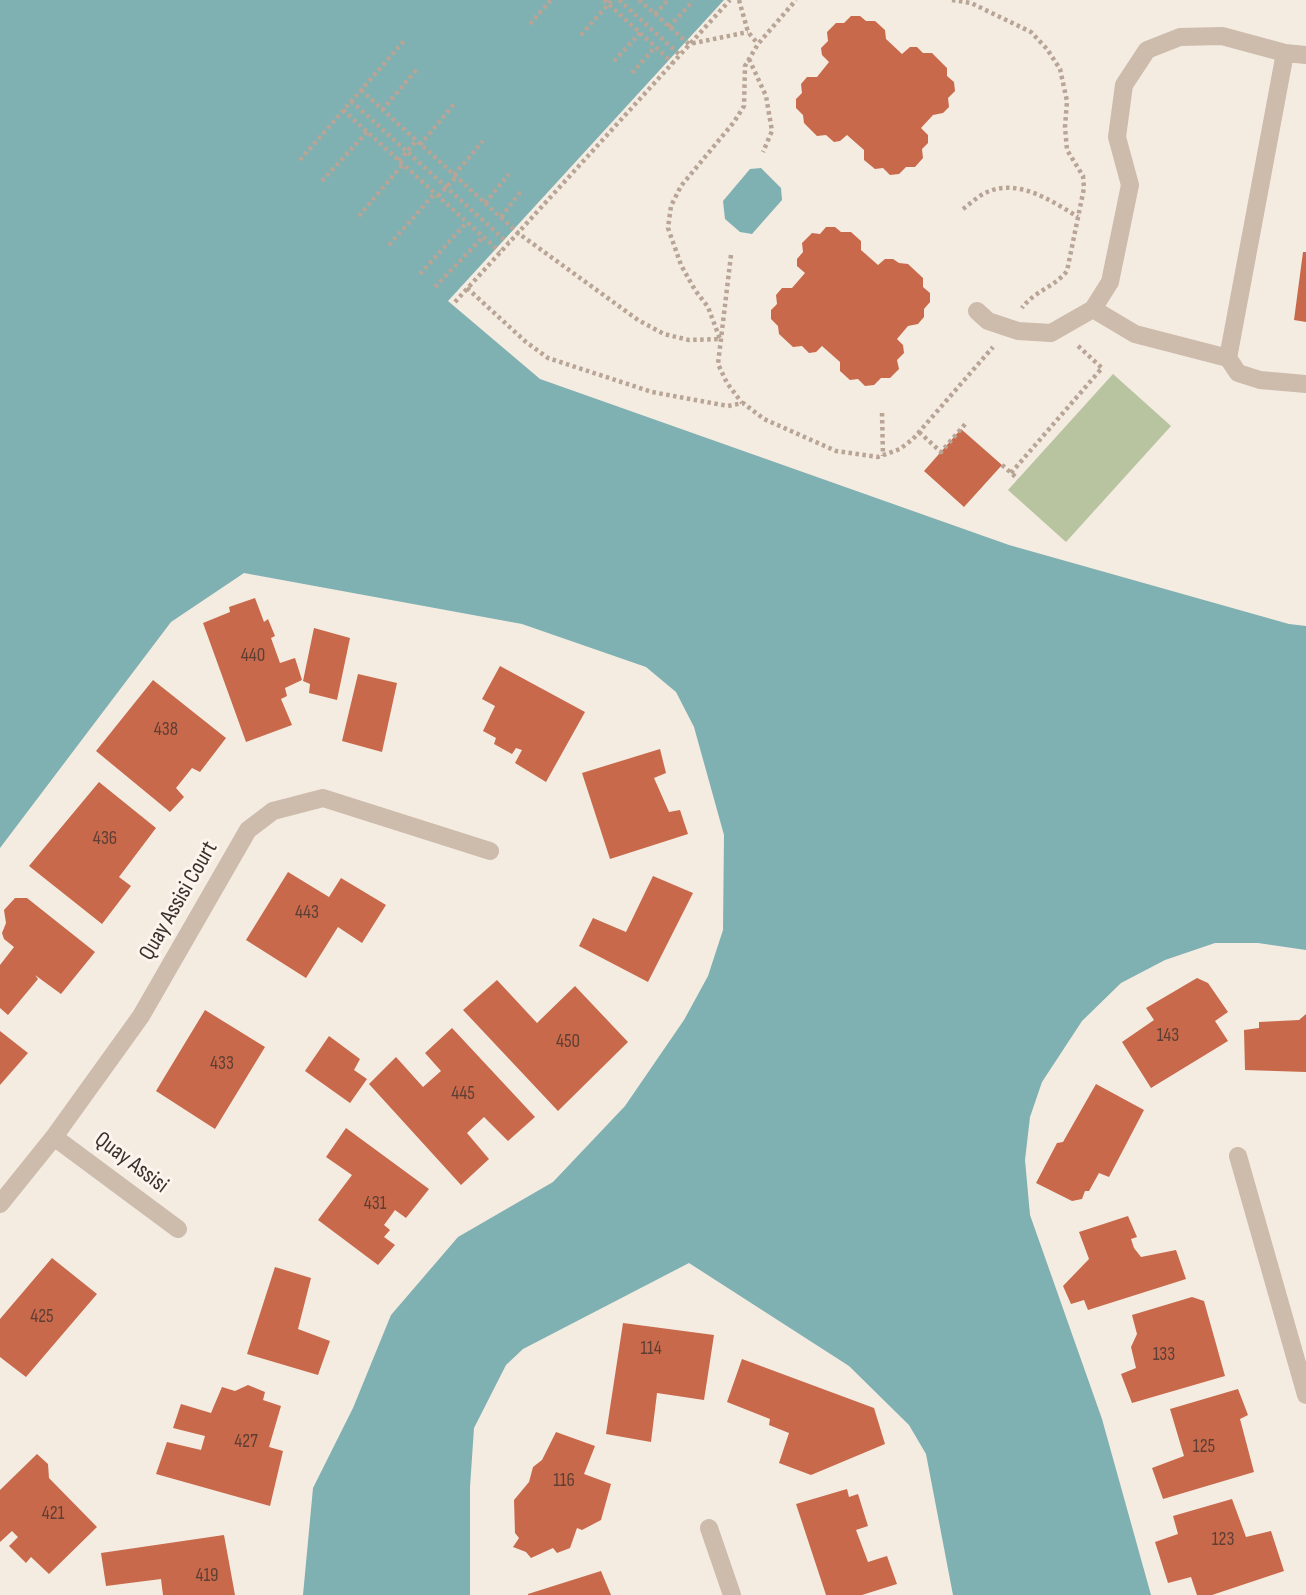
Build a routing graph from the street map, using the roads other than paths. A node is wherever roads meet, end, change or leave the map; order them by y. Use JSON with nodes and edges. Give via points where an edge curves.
{"nodes":[{"id":1,"x":1285,"y":53,"type":"junction"},
{"id":2,"x":1306,"y":55,"type":"edge"},
{"id":3,"x":1093,"y":309,"type":"junction"},
{"id":4,"x":978,"y":311,"type":"dead end"},
{"id":5,"x":1233,"y":365,"type":"junction"},
{"id":6,"x":1306,"y":384,"type":"edge"},
{"id":7,"x":490,"y":851,"type":"dead end"},
{"id":8,"x":54,"y":1137,"type":"junction"},
{"id":9,"x":1238,"y":1156,"type":"dead end"},
{"id":10,"x":0,"y":1204,"type":"edge"},
{"id":11,"x":178,"y":1229,"type":"dead end"},
{"id":12,"x":1306,"y":1395,"type":"edge"},
{"id":13,"x":709,"y":1528,"type":"dead end"},
{"id":14,"x":732,"y":1595,"type":"edge"}],
"edges":[{"from":1,"to":2,"type":"street"},
{"from":1,"to":3,"type":"street","via":[[1222,37],[1180,37],[1147,50],[1124,85],[1117,137],[1130,185],[1110,282]]},
{"from":1,"to":5,"type":"street"},
{"from":3,"to":4,"type":"street","via":[[1051,333],[1018,331],[988,321]]},
{"from":3,"to":5,"type":"street","via":[[1135,334]]},
{"from":5,"to":6,"type":"street","via":[[1260,380]]},
{"from":7,"to":8,"type":"street","name":"Quay Assisi Court","via":[[323,798],[273,811],[248,830],[141,1016]]},
{"from":8,"to":10,"type":"street","name":"Quay Assisi Court"},
{"from":8,"to":11,"type":"street","name":"Quay Assisi"},
{"from":9,"to":12,"type":"street"},
{"from":13,"to":14,"type":"street"}]}
